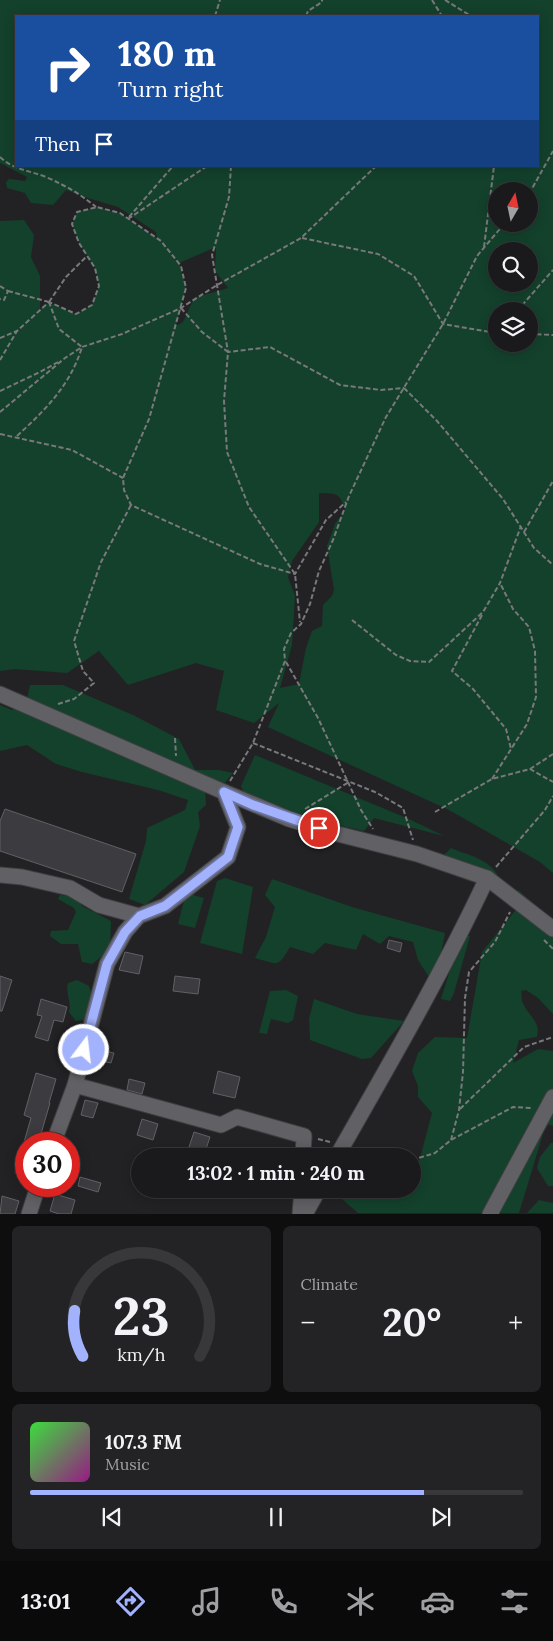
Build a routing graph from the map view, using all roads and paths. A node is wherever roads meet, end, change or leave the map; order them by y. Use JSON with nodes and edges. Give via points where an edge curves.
{"nodes":[{"id":1,"x":220,"y":0,"type":"edge"},
{"id":2,"x":322,"y":0,"type":"edge"},
{"id":3,"x":432,"y":0,"type":"edge"},
{"id":4,"x":445,"y":0,"type":"edge"},
{"id":5,"x":215,"y":15,"type":"edge"},
{"id":6,"x":306,"y":15,"type":"edge"},
{"id":7,"x":441,"y":15,"type":"edge"},
{"id":8,"x":469,"y":15,"type":"edge"},
{"id":9,"x":553,"y":151,"type":"edge"},
{"id":10,"x":0,"y":157,"type":"edge"},
{"id":11,"x":171,"y":167,"type":"edge"},
{"id":12,"x":206,"y":167,"type":"edge"},
{"id":13,"x":231,"y":167,"type":"edge"},
{"id":14,"x":375,"y":167,"type":"edge"},
{"id":15,"x":494,"y":167,"type":"edge"},
{"id":16,"x":536,"y":182,"type":"edge"},
{"id":17,"x":96,"y":207,"type":"junction"},
{"id":18,"x":128,"y":219,"type":"junction"},
{"id":19,"x":497,"y":232,"type":"edge"},
{"id":20,"x":301,"y":238,"type":"junction"},
{"id":21,"x":484,"y":247,"type":"junction"},
{"id":22,"x":88,"y":256,"type":"junction"},
{"id":23,"x":553,"y":270,"type":"edge"},
{"id":24,"x":217,"y":285,"type":"junction"},
{"id":25,"x":0,"y":286,"type":"edge"},
{"id":26,"x":8,"y":291,"type":"junction"},
{"id":27,"x":0,"y":299,"type":"edge"},
{"id":28,"x":49,"y":302,"type":"junction"},
{"id":29,"x":525,"y":302,"type":"edge"},
{"id":30,"x":181,"y":308,"type":"junction"},
{"id":31,"x":443,"y":324,"type":"junction"},
{"id":32,"x":17,"y":331,"type":"junction"},
{"id":33,"x":488,"y":332,"type":"edge"},
{"id":34,"x":538,"y":334,"type":"edge"},
{"id":35,"x":553,"y":335,"type":"edge"},
{"id":36,"x":0,"y":338,"type":"edge"},
{"id":37,"x":82,"y":348,"type":"junction"},
{"id":38,"x":228,"y":352,"type":"junction"},
{"id":39,"x":64,"y":358,"type":"junction"},
{"id":40,"x":0,"y":360,"type":"edge"},
{"id":41,"x":404,"y":388,"type":"junction"},
{"id":42,"x":0,"y":391,"type":"edge"},
{"id":43,"x":0,"y":412,"type":"edge"},
{"id":44,"x":0,"y":434,"type":"edge"},
{"id":45,"x":17,"y":436,"type":"junction"},
{"id":46,"x":122,"y":478,"type":"junction"},
{"id":47,"x":553,"y":481,"type":"edge"},
{"id":48,"x":346,"y":502,"type":"junction"},
{"id":49,"x":131,"y":505,"type":"junction"},
{"id":50,"x":521,"y":526,"type":"junction"},
{"id":51,"x":524,"y":532,"type":"junction"},
{"id":52,"x":553,"y":566,"type":"edge"},
{"id":53,"x":295,"y":574,"type":"junction"},
{"id":54,"x":500,"y":583,"type":"junction"},
{"id":55,"x":484,"y":612,"type":"junction"},
{"id":56,"x":352,"y":620,"type":"dead end"},
{"id":57,"x":301,"y":624,"type":"junction"},
{"id":58,"x":285,"y":661,"type":"junction"},
{"id":59,"x":0,"y":694,"type":"edge"},
{"id":60,"x":38,"y":710,"type":"junction"},
{"id":61,"x":253,"y":743,"type":"junction"},
{"id":62,"x":511,"y":749,"type":"junction"},
{"id":63,"x":553,"y":754,"type":"edge"},
{"id":64,"x":530,"y":769,"type":"junction"},
{"id":65,"x":492,"y":779,"type":"junction"},
{"id":66,"x":349,"y":782,"type":"junction"},
{"id":67,"x":553,"y":782,"type":"edge"},
{"id":68,"x":224,"y":792,"type":"junction"},
{"id":69,"x":553,"y":796,"type":"edge"},
{"id":70,"x":435,"y":812,"type":"dead end"},
{"id":71,"x":289,"y":819,"type":"junction"},
{"id":72,"x":383,"y":846,"type":"junction"},
{"id":73,"x":417,"y":854,"type":"junction"},
{"id":74,"x":0,"y":875,"type":"edge"},
{"id":75,"x":487,"y":878,"type":"junction"},
{"id":76,"x":510,"y":913,"type":"dead end"},
{"id":77,"x":140,"y":916,"type":"junction"},
{"id":78,"x":553,"y":929,"type":"edge"},
{"id":79,"x":553,"y":1037,"type":"edge"},
{"id":80,"x":76,"y":1085,"type":"junction"},
{"id":81,"x":550,"y":1103,"type":"edge"},
{"id":82,"x":460,"y":1110,"type":"junction"},
{"id":83,"x":58,"y":1132,"type":"edge"},
{"id":84,"x":451,"y":1140,"type":"junction"},
{"id":85,"x":303,"y":1148,"type":"edge"},
{"id":86,"x":342,"y":1148,"type":"edge"},
{"id":87,"x":421,"y":1157,"type":"edge"},
{"id":88,"x":34,"y":1197,"type":"edge"},
{"id":89,"x":301,"y":1198,"type":"edge"},
{"id":90,"x":314,"y":1198,"type":"edge"},
{"id":91,"x":29,"y":1214,"type":"edge"},
{"id":92,"x":300,"y":1214,"type":"edge"},
{"id":93,"x":305,"y":1214,"type":"edge"},
{"id":94,"x":490,"y":1214,"type":"edge"}],
"edges":[{"from":1,"to":5,"type":"path"},
{"from":2,"to":6,"type":"path"},
{"from":3,"to":7,"type":"path"},
{"from":4,"to":8,"type":"path"},
{"from":9,"to":16,"type":"path"},
{"from":10,"to":17,"type":"path","via":[[10,166],[73,189]]},
{"from":11,"to":18,"type":"path"},
{"from":12,"to":18,"type":"path"},
{"from":13,"to":24,"type":"path","via":[[229,197],[212,255]]},
{"from":14,"to":20,"type":"path"},
{"from":15,"to":21,"type":"path"},
{"from":17,"to":18,"type":"path","via":[[120,213]]},
{"from":17,"to":22,"type":"path","via":[[77,212],[72,224]]},
{"from":18,"to":30,"type":"path","via":[[161,240],[181,266],[186,288]]},
{"from":19,"to":21,"type":"path"},
{"from":20,"to":24,"type":"path"},
{"from":20,"to":31,"type":"path","via":[[378,254],[414,276]]},
{"from":21,"to":31,"type":"path"},
{"from":22,"to":28,"type":"path","via":[[66,277]]},
{"from":22,"to":28,"type":"path","via":[[99,286],[92,304],[76,314]]},
{"from":23,"to":29,"type":"path"},
{"from":24,"to":30,"type":"path"},
{"from":24,"to":38,"type":"path"},
{"from":25,"to":26,"type":"path"},
{"from":26,"to":27,"type":"path","via":[[4,300]]},
{"from":26,"to":28,"type":"path"},
{"from":28,"to":32,"type":"path"},
{"from":28,"to":37,"type":"path","via":[[59,329]]},
{"from":30,"to":37,"type":"path"},
{"from":30,"to":38,"type":"path","via":[[202,332]]},
{"from":30,"to":46,"type":"path","via":[[149,419]]},
{"from":31,"to":33,"type":"path"},
{"from":31,"to":41,"type":"path"},
{"from":32,"to":36,"type":"path"},
{"from":32,"to":40,"type":"path"},
{"from":34,"to":35,"type":"path"},
{"from":37,"to":39,"type":"path"},
{"from":37,"to":45,"type":"path","via":[[76,365],[51,405]]},
{"from":38,"to":41,"type":"path","via":[[270,347],[340,385],[381,390]]},
{"from":38,"to":53,"type":"path","via":[[224,402],[228,452],[249,507]]},
{"from":39,"to":42,"type":"path"},
{"from":39,"to":43,"type":"path"},
{"from":41,"to":48,"type":"path","via":[[386,417]]},
{"from":41,"to":50,"type":"path","via":[[503,499]]},
{"from":44,"to":45,"type":"path"},
{"from":45,"to":46,"type":"path","via":[[72,450]]},
{"from":46,"to":49,"type":"path"},
{"from":47,"to":51,"type":"path"},
{"from":48,"to":53,"type":"path","via":[[326,520]]},
{"from":48,"to":57,"type":"path"},
{"from":49,"to":53,"type":"path","via":[[260,564]]},
{"from":49,"to":60,"type":"path","via":[[101,562],[74,641],[83,671],[94,683],[74,698]]},
{"from":50,"to":51,"type":"path"},
{"from":50,"to":54,"type":"path"},
{"from":51,"to":52,"type":"path","via":[[534,548]]},
{"from":53,"to":57,"type":"path"},
{"from":54,"to":55,"type":"path"},
{"from":54,"to":62,"type":"path","via":[[513,609],[529,627],[535,651],[536,697],[528,724]]},
{"from":55,"to":56,"type":"path","via":[[429,662],[396,656]]},
{"from":55,"to":62,"type":"path","via":[[452,671],[473,689],[506,729]]},
{"from":57,"to":58,"type":"path","via":[[291,632],[284,649]]},
{"from":58,"to":61,"type":"path"},
{"from":58,"to":66,"type":"path","via":[[318,718]]},
{"from":59,"to":60,"type":"street"},
{"from":60,"to":68,"type":"street"},
{"from":61,"to":66,"type":"path"},
{"from":61,"to":68,"type":"path"},
{"from":62,"to":65,"type":"path"},
{"from":63,"to":64,"type":"path"},
{"from":64,"to":65,"type":"path"},
{"from":64,"to":67,"type":"path"},
{"from":65,"to":70,"type":"path"},
{"from":66,"to":71,"type":"path"},
{"from":66,"to":72,"type":"path","via":[[361,810]]},
{"from":66,"to":73,"type":"path","via":[[403,808]]},
{"from":68,"to":71,"type":"street"},
{"from":68,"to":77,"type":"street","via":[[238,827],[228,857],[165,906]]},
{"from":69,"to":75,"type":"path","via":[[545,810]]},
{"from":71,"to":72,"type":"street"},
{"from":72,"to":73,"type":"street"},
{"from":73,"to":75,"type":"street"},
{"from":74,"to":77,"type":"street","via":[[70,888],[99,905]]},
{"from":75,"to":78,"type":"street"},
{"from":75,"to":86,"type":"street","via":[[466,924]]},
{"from":76,"to":82,"type":"path","via":[[495,942],[469,972]]},
{"from":77,"to":80,"type":"street","via":[[125,932],[107,964]]},
{"from":79,"to":82,"type":"path","via":[[524,1047]]},
{"from":80,"to":83,"type":"street"},
{"from":80,"to":85,"type":"street","via":[[221,1126],[237,1117],[304,1136]]},
{"from":81,"to":84,"type":"path","via":[[513,1107]]},
{"from":81,"to":94,"type":"street"},
{"from":82,"to":84,"type":"path"},
{"from":84,"to":87,"type":"path","via":[[435,1153]]},
{"from":88,"to":91,"type":"street"},
{"from":89,"to":92,"type":"street"},
{"from":90,"to":93,"type":"street"}]}
